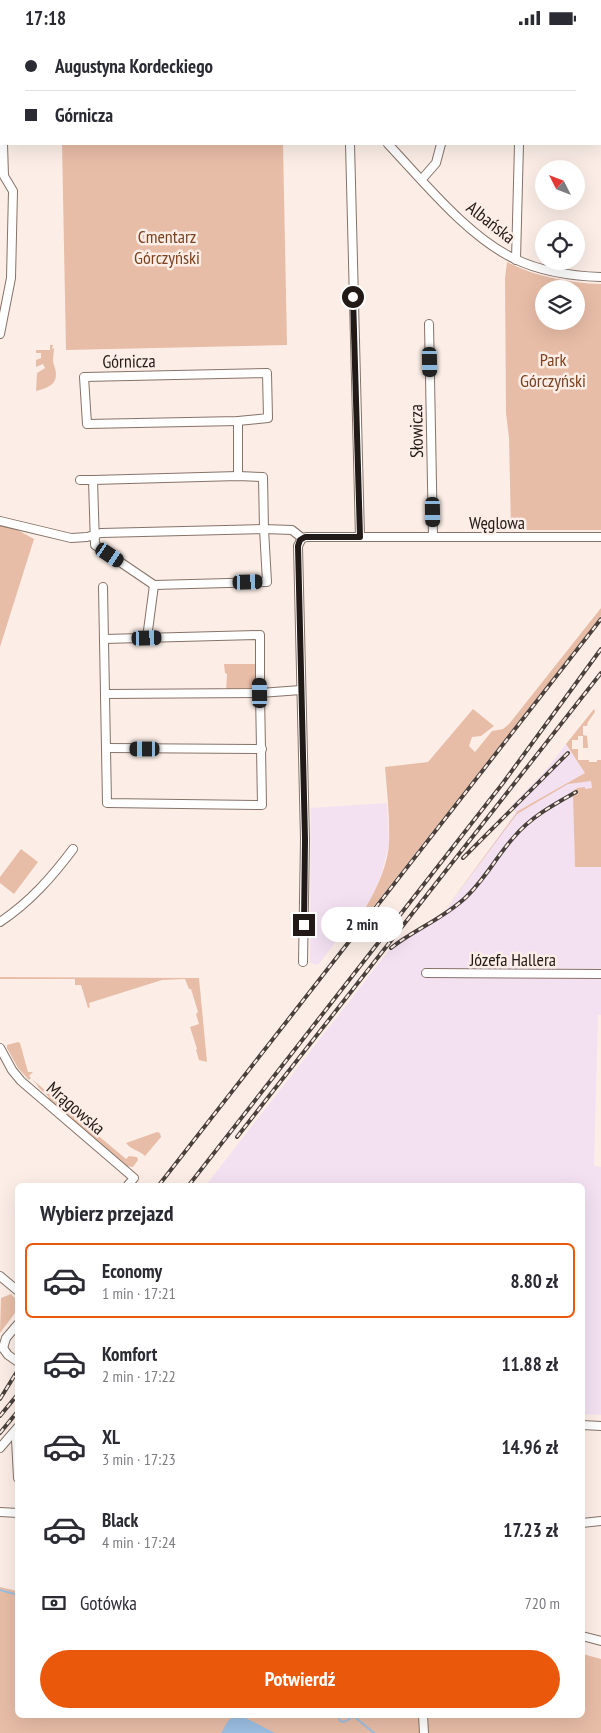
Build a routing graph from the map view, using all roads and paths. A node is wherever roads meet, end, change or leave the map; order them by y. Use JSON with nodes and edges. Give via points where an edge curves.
{"nodes":[{"id":1,"x":3,"y":145,"type":"edge"},
{"id":2,"x":350,"y":145,"type":"edge"},
{"id":3,"x":389,"y":145,"type":"edge"},
{"id":4,"x":441,"y":145,"type":"edge"},
{"id":5,"x":519,"y":145,"type":"edge"},
{"id":6,"x":2,"y":176,"type":"edge"},
{"id":7,"x":422,"y":179,"type":"junction"},
{"id":8,"x":516,"y":260,"type":"junction"},
{"id":9,"x":601,"y":277,"type":"edge"},
{"id":10,"x":429,"y":324,"type":"dead end"},
{"id":11,"x":0,"y":334,"type":"edge"},
{"id":12,"x":238,"y":421,"type":"junction"},
{"id":13,"x":238,"y":476,"type":"junction"},
{"id":14,"x":93,"y":479,"type":"junction"},
{"id":15,"x":80,"y":481,"type":"dead end"},
{"id":16,"x":0,"y":521,"type":"edge"},
{"id":17,"x":264,"y":529,"type":"junction"},
{"id":18,"x":94,"y":535,"type":"junction"},
{"id":19,"x":360,"y":537,"type":"junction"},
{"id":20,"x":433,"y":537,"type":"junction"},
{"id":21,"x":601,"y":537,"type":"edge"},
{"id":22,"x":302,"y":539,"type":"junction"},
{"id":23,"x":154,"y":585,"type":"junction"},
{"id":24,"x":103,"y":587,"type":"dead end"},
{"id":25,"x":147,"y":638,"type":"junction"},
{"id":26,"x":104,"y":639,"type":"junction"},
{"id":27,"x":301,"y":690,"type":"junction"},
{"id":28,"x":260,"y":693,"type":"junction"},
{"id":29,"x":105,"y":694,"type":"junction"},
{"id":30,"x":106,"y":748,"type":"junction"},
{"id":31,"x":262,"y":749,"type":"junction"},
{"id":32,"x":73,"y":849,"type":"dead end"},
{"id":33,"x":0,"y":921,"type":"edge"},
{"id":34,"x":304,"y":962,"type":"dead end"},
{"id":35,"x":426,"y":973,"type":"dead end"},
{"id":36,"x":601,"y":974,"type":"edge"},
{"id":37,"x":0,"y":1048,"type":"edge"},
{"id":38,"x":130,"y":1183,"type":"edge"},
{"id":39,"x":0,"y":1276,"type":"edge"},
{"id":40,"x":15,"y":1288,"type":"edge"},
{"id":41,"x":15,"y":1328,"type":"edge"},
{"id":42,"x":2,"y":1348,"type":"edge"},
{"id":43,"x":15,"y":1360,"type":"edge"},
{"id":44,"x":585,"y":1425,"type":"edge"},
{"id":45,"x":601,"y":1426,"type":"edge"},
{"id":46,"x":15,"y":1431,"type":"edge"},
{"id":47,"x":0,"y":1448,"type":"edge"},
{"id":48,"x":0,"y":1512,"type":"edge"},
{"id":49,"x":15,"y":1513,"type":"edge"},
{"id":50,"x":601,"y":1521,"type":"edge"},
{"id":51,"x":585,"y":1523,"type":"edge"},
{"id":52,"x":586,"y":1637,"type":"edge"},
{"id":53,"x":601,"y":1640,"type":"edge"},
{"id":54,"x":422,"y":1718,"type":"edge"},
{"id":55,"x":424,"y":1733,"type":"edge"}],
"edges":[{"from":1,"to":6,"type":"street"},
{"from":2,"to":19,"type":"street"},
{"from":3,"to":7,"type":"street","name":"Albańska"},
{"from":4,"to":7,"type":"street","via":[[436,163]]},
{"from":5,"to":8,"type":"street"},
{"from":6,"to":11,"type":"street","via":[[13,191],[11,278]]},
{"from":7,"to":8,"type":"street","name":"Albańska","via":[[476,233]]},
{"from":8,"to":9,"type":"street","name":"Albańska","via":[[560,273]]},
{"from":10,"to":20,"type":"street","name":"Słowicza"},
{"from":12,"to":12,"type":"street","name":"Górnicza","via":[[268,418],[267,373],[84,377],[87,424]]},
{"from":12,"to":13,"type":"street"},
{"from":13,"to":14,"type":"street"},
{"from":13,"to":17,"type":"street","via":[[264,477]]},
{"from":14,"to":15,"type":"street"},
{"from":14,"to":18,"type":"street"},
{"from":16,"to":18,"type":"street","via":[[63,536]]},
{"from":17,"to":18,"type":"street"},
{"from":17,"to":22,"type":"street","via":[[292,530]]},
{"from":17,"to":23,"type":"street","via":[[267,582]]},
{"from":18,"to":23,"type":"street","via":[[96,545]]},
{"from":19,"to":20,"type":"street","name":"Węglowa"},
{"from":19,"to":22,"type":"street","name":"Węglowa"},
{"from":20,"to":21,"type":"street","name":"Węglowa"},
{"from":22,"to":27,"type":"street","via":[[298,546]]},
{"from":23,"to":25,"type":"street"},
{"from":24,"to":26,"type":"street"},
{"from":25,"to":26,"type":"street"},
{"from":25,"to":28,"type":"street","via":[[260,635]]},
{"from":26,"to":29,"type":"street"},
{"from":27,"to":28,"type":"street"},
{"from":27,"to":34,"type":"street"},
{"from":28,"to":29,"type":"street"},
{"from":28,"to":31,"type":"street"},
{"from":29,"to":30,"type":"street"},
{"from":30,"to":31,"type":"street"},
{"from":30,"to":31,"type":"street","via":[[107,803],[262,805]]},
{"from":32,"to":33,"type":"street","via":[[32,897]]},
{"from":35,"to":36,"type":"street","name":"Józefa Hallera"},
{"from":37,"to":38,"type":"street","name":"Mrągowska","via":[[21,1081],[134,1178]]},
{"from":39,"to":40,"type":"street"},
{"from":41,"to":42,"type":"street"},
{"from":42,"to":43,"type":"street"},
{"from":44,"to":45,"type":"street"},
{"from":46,"to":47,"type":"street"},
{"from":48,"to":49,"type":"street"},
{"from":50,"to":51,"type":"street"},
{"from":52,"to":53,"type":"street"},
{"from":54,"to":55,"type":"street"}]}
